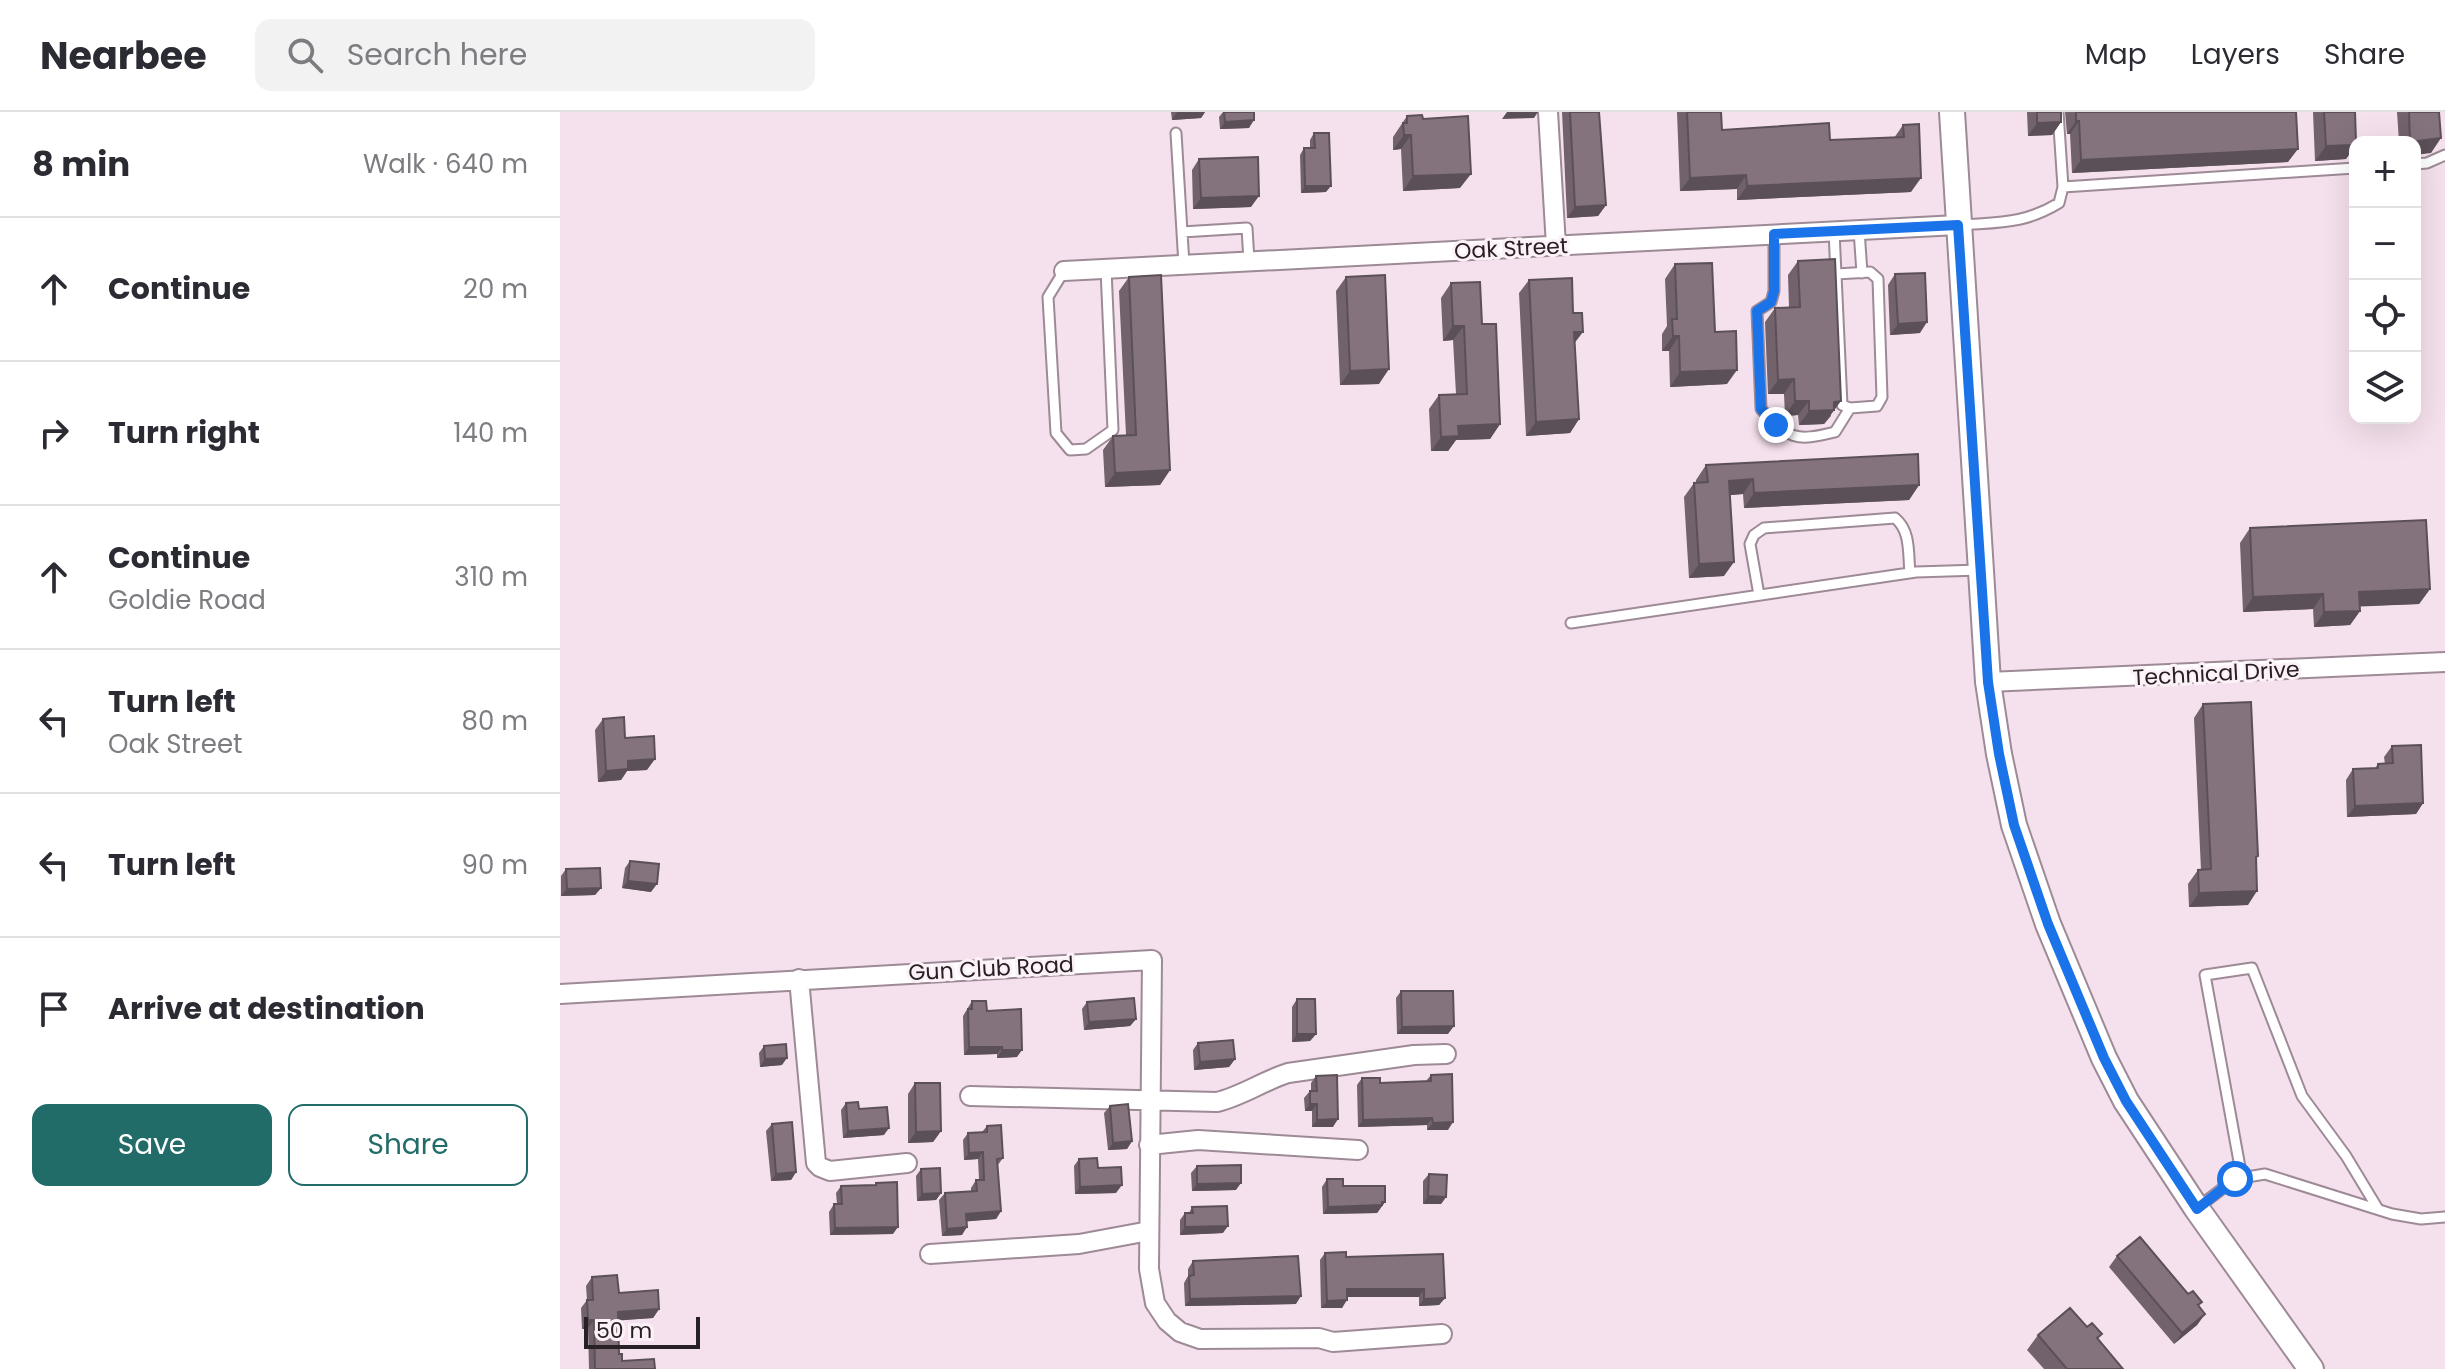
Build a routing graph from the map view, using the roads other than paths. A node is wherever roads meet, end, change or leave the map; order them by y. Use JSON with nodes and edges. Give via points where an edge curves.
{"nodes":[{"id":1,"x":1548,"y":112,"type":"edge"},
{"id":2,"x":1952,"y":112,"type":"edge"},
{"id":3,"x":2058,"y":112,"type":"edge"},
{"id":4,"x":1176,"y":133,"type":"dead end"},
{"id":5,"x":2445,"y":155,"type":"edge"},
{"id":6,"x":2421,"y":164,"type":"edge"},
{"id":7,"x":2349,"y":168,"type":"edge"},
{"id":8,"x":2063,"y":187,"type":"junction"},
{"id":9,"x":1958,"y":225,"type":"junction"},
{"id":10,"x":1859,"y":230,"type":"junction"},
{"id":11,"x":1834,"y":231,"type":"junction"},
{"id":12,"x":1182,"y":232,"type":"junction"},
{"id":13,"x":1774,"y":234,"type":"junction"},
{"id":14,"x":1556,"y":246,"type":"junction"},
{"id":15,"x":1249,"y":261,"type":"junction"},
{"id":16,"x":1184,"y":265,"type":"junction"},
{"id":17,"x":1106,"y":269,"type":"junction"},
{"id":18,"x":1064,"y":271,"type":"joint"},
{"id":19,"x":1862,"y":273,"type":"junction"},
{"id":20,"x":1836,"y":274,"type":"junction"},
{"id":21,"x":1850,"y":408,"type":"junction"},
{"id":22,"x":1980,"y":570,"type":"junction"},
{"id":23,"x":1910,"y":573,"type":"junction"},
{"id":24,"x":1759,"y":595,"type":"junction"},
{"id":25,"x":1571,"y":623,"type":"dead end"},
{"id":26,"x":2445,"y":662,"type":"edge"},
{"id":27,"x":1988,"y":682,"type":"junction"},
{"id":28,"x":799,"y":979,"type":"junction"},
{"id":29,"x":560,"y":994,"type":"edge"},
{"id":30,"x":1446,"y":1054,"type":"dead end"},
{"id":31,"x":970,"y":1096,"type":"dead end"},
{"id":32,"x":1149,"y":1101,"type":"junction"},
{"id":33,"x":1149,"y":1145,"type":"junction"},
{"id":34,"x":1358,"y":1150,"type":"dead end"},
{"id":35,"x":907,"y":1163,"type":"dead end"},
{"id":36,"x":2242,"y":1178,"type":"junction"},
{"id":37,"x":2197,"y":1209,"type":"junction"},
{"id":38,"x":2378,"y":1209,"type":"junction"},
{"id":39,"x":2445,"y":1217,"type":"edge"},
{"id":40,"x":1149,"y":1231,"type":"junction"},
{"id":41,"x":930,"y":1254,"type":"dead end"},
{"id":42,"x":1442,"y":1334,"type":"dead end"},
{"id":43,"x":2311,"y":1369,"type":"edge"}],
"edges":[{"from":1,"to":14,"type":"street"},
{"from":2,"to":9,"type":"street"},
{"from":3,"to":8,"type":"lane"},
{"from":4,"to":12,"type":"lane"},
{"from":5,"to":6,"type":"lane"},
{"from":7,"to":8,"type":"lane"},
{"from":8,"to":9,"type":"lane","via":[[2059,203],[2021,221]]},
{"from":9,"to":10,"type":"street","name":"Oak Street"},
{"from":9,"to":22,"type":"street"},
{"from":10,"to":11,"type":"street","name":"Oak Street"},
{"from":10,"to":19,"type":"lane"},
{"from":11,"to":13,"type":"street","name":"Oak Street"},
{"from":11,"to":20,"type":"lane"},
{"from":12,"to":15,"type":"lane","via":[[1247,228]]},
{"from":12,"to":16,"type":"lane"},
{"from":13,"to":14,"type":"street","name":"Oak Street"},
{"from":13,"to":21,"type":"lane","via":[[1774,291],[1771,302],[1757,311],[1761,409],[1790,435],[1815,437],[1835,432]]},
{"from":14,"to":15,"type":"street","name":"Oak Street"},
{"from":15,"to":16,"type":"street","name":"Oak Street"},
{"from":16,"to":17,"type":"street","name":"Oak Street"},
{"from":17,"to":18,"type":"street","name":"Oak Street"},
{"from":17,"to":18,"type":"lane","via":[[1113,430],[1086,449],[1070,450],[1056,433],[1048,297]]},
{"from":19,"to":20,"type":"lane"},
{"from":19,"to":21,"type":"lane","via":[[1878,279],[1882,397],[1877,406]]},
{"from":20,"to":21,"type":"lane","via":[[1842,405]]},
{"from":22,"to":23,"type":"lane"},
{"from":22,"to":27,"type":"street"},
{"from":23,"to":24,"type":"lane"},
{"from":23,"to":24,"type":"lane","via":[[1907,533],[1895,518],[1764,528],[1750,544]]},
{"from":24,"to":25,"type":"lane"},
{"from":26,"to":27,"type":"street","name":"Technical Drive"},
{"from":27,"to":37,"type":"street","via":[[2014,825],[2048,924],[2126,1101]]},
{"from":28,"to":29,"type":"street","name":"Gun Club Road"},
{"from":28,"to":32,"type":"street","name":"Gun Club Road","via":[[1152,960]]},
{"from":28,"to":35,"type":"street","via":[[816,1163],[830,1171]]},
{"from":30,"to":32,"type":"street","via":[[1288,1073],[1217,1102]]},
{"from":31,"to":32,"type":"street"},
{"from":32,"to":33,"type":"street","name":"Gun Club Road"},
{"from":33,"to":34,"type":"street","via":[[1198,1140]]},
{"from":33,"to":40,"type":"street","name":"Gun Club Road"},
{"from":36,"to":37,"type":"lane"},
{"from":36,"to":38,"type":"lane","via":[[2265,1174]]},
{"from":36,"to":38,"type":"lane","via":[[2205,975],[2252,968],[2302,1096]]},
{"from":37,"to":43,"type":"street"},
{"from":38,"to":39,"type":"lane","via":[[2421,1219]]},
{"from":40,"to":41,"type":"street","via":[[1079,1244]]},
{"from":40,"to":42,"type":"street","name":"Gun Club Road","via":[[1155,1303],[1180,1332],[1200,1339],[1333,1342]]}]}
